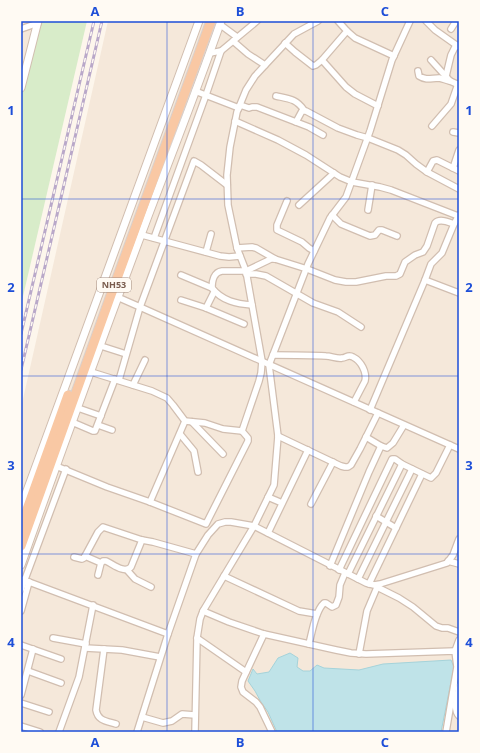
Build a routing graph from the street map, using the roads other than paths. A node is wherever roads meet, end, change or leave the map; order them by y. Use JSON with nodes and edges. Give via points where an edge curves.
{"nodes":[{"id":1,"x":199,"y":21,"type":"edge"},
{"id":2,"x":257,"y":21,"type":"edge"},
{"id":3,"x":318,"y":21,"type":"edge"},
{"id":4,"x":338,"y":21,"type":"edge"},
{"id":5,"x":410,"y":21,"type":"edge"},
{"id":6,"x":426,"y":21,"type":"edge"},
{"id":7,"x":456,"y":21,"type":"edge"},
{"id":8,"x":38,"y":22,"type":"edge"},
{"id":9,"x":208,"y":22,"type":"edge"},
{"id":10,"x":222,"y":23,"type":"edge"},
{"id":11,"x":21,"y":29,"type":"edge"},
{"id":12,"x":451,"y":29,"type":"dead end"},
{"id":13,"x":347,"y":31,"type":"junction"},
{"id":14,"x":235,"y":39,"type":"junction"},
{"id":15,"x":285,"y":43,"type":"junction"},
{"id":16,"x":457,"y":46,"type":"edge"},
{"id":17,"x":221,"y":51,"type":"junction"},
{"id":18,"x":210,"y":53,"type":"junction"},
{"id":19,"x":394,"y":56,"type":"junction"},
{"id":20,"x":322,"y":60,"type":"junction"},
{"id":21,"x":431,"y":60,"type":"dead end"},
{"id":22,"x":265,"y":65,"type":"junction"},
{"id":23,"x":418,"y":70,"type":"dead end"},
{"id":24,"x":448,"y":79,"type":"junction"},
{"id":25,"x":459,"y":85,"type":"edge"},
{"id":26,"x":21,"y":88,"type":"edge"},
{"id":27,"x":195,"y":91,"type":"junction"},
{"id":28,"x":206,"y":95,"type":"junction"},
{"id":29,"x":276,"y":96,"type":"dead end"},
{"id":30,"x":456,"y":101,"type":"edge"},
{"id":31,"x":378,"y":106,"type":"junction"},
{"id":32,"x":239,"y":107,"type":"junction"},
{"id":33,"x":304,"y":110,"type":"junction"},
{"id":34,"x":235,"y":121,"type":"junction"},
{"id":35,"x":296,"y":122,"type":"junction"},
{"id":36,"x":432,"y":126,"type":"dead end"},
{"id":37,"x":323,"y":135,"type":"dead end"},
{"id":38,"x":368,"y":138,"type":"junction"},
{"id":39,"x":459,"y":150,"type":"edge"},
{"id":40,"x":184,"y":155,"type":"junction"},
{"id":41,"x":194,"y":161,"type":"junction"},
{"id":42,"x":453,"y":168,"type":"junction"},
{"id":43,"x":459,"y":171,"type":"edge"},
{"id":44,"x":427,"y":172,"type":"junction"},
{"id":45,"x":334,"y":174,"type":"junction"},
{"id":46,"x":352,"y":182,"type":"junction"},
{"id":47,"x":227,"y":185,"type":"junction"},
{"id":48,"x":372,"y":185,"type":"junction"},
{"id":49,"x":459,"y":189,"type":"edge"},
{"id":50,"x":287,"y":201,"type":"dead end"},
{"id":51,"x":299,"y":205,"type":"dead end"},
{"id":52,"x":368,"y":210,"type":"dead end"},
{"id":53,"x":332,"y":215,"type":"junction"},
{"id":54,"x":459,"y":216,"type":"edge"},
{"id":55,"x":454,"y":224,"type":"junction"},
{"id":56,"x":211,"y":234,"type":"dead end"},
{"id":57,"x":142,"y":235,"type":"junction"},
{"id":58,"x":397,"y":236,"type":"dead end"},
{"id":59,"x":154,"y":238,"type":"junction"},
{"id":60,"x":164,"y":241,"type":"junction"},
{"id":61,"x":237,"y":248,"type":"junction"},
{"id":62,"x":314,"y":251,"type":"junction"},
{"id":63,"x":206,"y":252,"type":"junction"},
{"id":64,"x":240,"y":256,"type":"junction"},
{"id":65,"x":275,"y":258,"type":"junction"},
{"id":66,"x":307,"y":269,"type":"junction"},
{"id":67,"x":246,"y":272,"type":"junction"},
{"id":68,"x":181,"y":274,"type":"dead end"},
{"id":69,"x":424,"y":280,"type":"junction"},
{"id":70,"x":213,"y":290,"type":"junction"},
{"id":71,"x":459,"y":293,"type":"edge"},
{"id":72,"x":297,"y":294,"type":"junction"},
{"id":73,"x":115,"y":296,"type":"junction"},
{"id":74,"x":181,"y":300,"type":"dead end"},
{"id":75,"x":252,"y":305,"type":"junction"},
{"id":76,"x":140,"y":306,"type":"junction"},
{"id":77,"x":206,"y":308,"type":"junction"},
{"id":78,"x":244,"y":324,"type":"dead end"},
{"id":79,"x":361,"y":327,"type":"dead end"},
{"id":80,"x":101,"y":346,"type":"junction"},
{"id":81,"x":126,"y":354,"type":"junction"},
{"id":82,"x":273,"y":355,"type":"junction"},
{"id":83,"x":145,"y":360,"type":"dead end"},
{"id":84,"x":262,"y":361,"type":"junction"},
{"id":85,"x":269,"y":365,"type":"junction"},
{"id":86,"x":91,"y":372,"type":"junction"},
{"id":87,"x":117,"y":380,"type":"junction"},
{"id":88,"x":133,"y":385,"type":"junction"},
{"id":89,"x":354,"y":402,"type":"junction"},
{"id":90,"x":78,"y":408,"type":"junction"},
{"id":91,"x":370,"y":410,"type":"junction"},
{"id":92,"x":378,"y":413,"type":"junction"},
{"id":93,"x":101,"y":416,"type":"junction"},
{"id":94,"x":185,"y":421,"type":"junction"},
{"id":95,"x":72,"y":422,"type":"junction"},
{"id":96,"x":192,"y":422,"type":"junction"},
{"id":97,"x":98,"y":425,"type":"junction"},
{"id":98,"x":404,"y":425,"type":"junction"},
{"id":99,"x":112,"y":430,"type":"dead end"},
{"id":100,"x":242,"y":431,"type":"junction"},
{"id":101,"x":180,"y":434,"type":"junction"},
{"id":102,"x":278,"y":436,"type":"junction"},
{"id":103,"x":366,"y":437,"type":"junction"},
{"id":104,"x":450,"y":445,"type":"junction"},
{"id":105,"x":381,"y":446,"type":"junction"},
{"id":106,"x":459,"y":449,"type":"edge"},
{"id":107,"x":308,"y":450,"type":"junction"},
{"id":108,"x":223,"y":454,"type":"dead end"},
{"id":109,"x":333,"y":462,"type":"junction"},
{"id":110,"x":402,"y":464,"type":"junction"},
{"id":111,"x":56,"y":466,"type":"junction"},
{"id":112,"x":412,"y":468,"type":"junction"},
{"id":113,"x":66,"y":470,"type":"junction"},
{"id":114,"x":198,"y":472,"type":"dead end"},
{"id":115,"x":422,"y":474,"type":"junction"},
{"id":116,"x":42,"y":496,"type":"junction"},
{"id":117,"x":268,"y":497,"type":"junction"},
{"id":118,"x":150,"y":502,"type":"junction"},
{"id":119,"x":282,"y":503,"type":"junction"},
{"id":120,"x":311,"y":504,"type":"dead end"},
{"id":121,"x":21,"y":507,"type":"edge"},
{"id":122,"x":376,"y":516,"type":"junction"},
{"id":123,"x":386,"y":522,"type":"junction"},
{"id":124,"x":206,"y":524,"type":"junction"},
{"id":125,"x":21,"y":526,"type":"edge"},
{"id":126,"x":254,"y":526,"type":"junction"},
{"id":127,"x":396,"y":528,"type":"junction"},
{"id":128,"x":268,"y":533,"type":"junction"},
{"id":129,"x":208,"y":535,"type":"junction"},
{"id":130,"x":459,"y":539,"type":"edge"},
{"id":131,"x":142,"y":540,"type":"junction"},
{"id":132,"x":21,"y":546,"type":"edge"},
{"id":133,"x":196,"y":554,"type":"junction"},
{"id":134,"x":85,"y":556,"type":"junction"},
{"id":135,"x":74,"y":557,"type":"dead end"},
{"id":136,"x":448,"y":561,"type":"junction"},
{"id":137,"x":101,"y":563,"type":"junction"},
{"id":138,"x":459,"y":564,"type":"edge"},
{"id":139,"x":21,"y":565,"type":"edge"},
{"id":140,"x":330,"y":566,"type":"junction"},
{"id":141,"x":127,"y":570,"type":"junction"},
{"id":142,"x":344,"y":572,"type":"junction"},
{"id":143,"x":98,"y":575,"type":"dead end"},
{"id":144,"x":224,"y":576,"type":"junction"},
{"id":145,"x":358,"y":579,"type":"junction"},
{"id":146,"x":25,"y":580,"type":"edge"},
{"id":147,"x":369,"y":584,"type":"junction"},
{"id":148,"x":151,"y":586,"type":"dead end"},
{"id":149,"x":378,"y":586,"type":"junction"},
{"id":150,"x":21,"y":590,"type":"edge"},
{"id":151,"x":93,"y":605,"type":"junction"},
{"id":152,"x":21,"y":611,"type":"edge"},
{"id":153,"x":203,"y":611,"type":"junction"},
{"id":154,"x":317,"y":614,"type":"junction"},
{"id":155,"x":459,"y":632,"type":"edge"},
{"id":156,"x":168,"y":634,"type":"junction"},
{"id":157,"x":264,"y":634,"type":"junction"},
{"id":158,"x":53,"y":638,"type":"dead end"},
{"id":159,"x":197,"y":638,"type":"junction"},
{"id":160,"x":459,"y":640,"type":"edge"},
{"id":161,"x":309,"y":644,"type":"junction"},
{"id":162,"x":21,"y":645,"type":"edge"},
{"id":163,"x":85,"y":646,"type":"junction"},
{"id":164,"x":33,"y":649,"type":"junction"},
{"id":165,"x":104,"y":649,"type":"junction"},
{"id":166,"x":455,"y":651,"type":"junction"},
{"id":167,"x":359,"y":654,"type":"junction"},
{"id":168,"x":160,"y":658,"type":"junction"},
{"id":169,"x":61,"y":659,"type":"dead end"},
{"id":170,"x":246,"y":672,"type":"junction"},
{"id":171,"x":25,"y":674,"type":"edge"},
{"id":172,"x":61,"y":683,"type":"dead end"},
{"id":173,"x":459,"y":686,"type":"edge"},
{"id":174,"x":21,"y":695,"type":"edge"},
{"id":175,"x":21,"y":703,"type":"edge"},
{"id":176,"x":49,"y":712,"type":"dead end"},
{"id":177,"x":196,"y":715,"type":"junction"},
{"id":178,"x":459,"y":716,"type":"edge"},
{"id":179,"x":142,"y":717,"type":"junction"},
{"id":180,"x":116,"y":724,"type":"dead end"},
{"id":181,"x":21,"y":726,"type":"edge"},
{"id":182,"x":40,"y":732,"type":"edge"},
{"id":183,"x":59,"y":732,"type":"edge"},
{"id":184,"x":137,"y":732,"type":"edge"},
{"id":185,"x":195,"y":732,"type":"edge"},
{"id":186,"x":272,"y":732,"type":"edge"},
{"id":187,"x":446,"y":732,"type":"edge"}],
"edges":[{"from":1,"to":121,"type":"street"},
{"from":2,"to":14,"type":"street"},
{"from":3,"to":15,"type":"street","via":[[294,34]]},
{"from":4,"to":13,"type":"street"},
{"from":5,"to":19,"type":"street"},
{"from":6,"to":16,"type":"street"},
{"from":7,"to":12,"type":"street"},
{"from":8,"to":11,"type":"street"},
{"from":8,"to":26,"type":"street"},
{"from":9,"to":73,"type":"highway","number":"NH53"},
{"from":9,"to":125,"type":"highway","number":"NH53"},
{"from":10,"to":14,"type":"street"},
{"from":10,"to":18,"type":"street"},
{"from":13,"to":19,"type":"street","via":[[355,38]]},
{"from":13,"to":20,"type":"street"},
{"from":14,"to":17,"type":"street"},
{"from":14,"to":22,"type":"street","via":[[248,54]]},
{"from":15,"to":20,"type":"street","via":[[312,66],[316,66]]},
{"from":15,"to":22,"type":"street"},
{"from":16,"to":24,"type":"street","via":[[451,54]]},
{"from":17,"to":18,"type":"street"},
{"from":17,"to":28,"type":"street"},
{"from":18,"to":27,"type":"street"},
{"from":19,"to":31,"type":"street"},
{"from":20,"to":31,"type":"street","via":[[346,87]]},
{"from":21,"to":24,"type":"street"},
{"from":22,"to":32,"type":"street","via":[[246,90]]},
{"from":23,"to":24,"type":"street","via":[[419,76],[423,78]]},
{"from":24,"to":25,"type":"street"},
{"from":25,"to":30,"type":"street"},
{"from":27,"to":28,"type":"street"},
{"from":27,"to":57,"type":"street"},
{"from":28,"to":32,"type":"street"},
{"from":28,"to":40,"type":"street"},
{"from":29,"to":33,"type":"street","via":[[296,101]]},
{"from":30,"to":36,"type":"street"},
{"from":31,"to":38,"type":"street"},
{"from":32,"to":34,"type":"street"},
{"from":32,"to":35,"type":"street","via":[[257,107]]},
{"from":33,"to":35,"type":"street"},
{"from":33,"to":38,"type":"street","via":[[338,128]]},
{"from":34,"to":45,"type":"street","via":[[278,140]]},
{"from":34,"to":47,"type":"street"},
{"from":35,"to":37,"type":"street"},
{"from":38,"to":44,"type":"street","via":[[398,150]]},
{"from":38,"to":46,"type":"street"},
{"from":39,"to":42,"type":"street"},
{"from":40,"to":41,"type":"street"},
{"from":40,"to":59,"type":"street"},
{"from":41,"to":47,"type":"street"},
{"from":41,"to":60,"type":"street"},
{"from":42,"to":43,"type":"street"},
{"from":42,"to":44,"type":"street","via":[[435,160]]},
{"from":44,"to":49,"type":"street"},
{"from":45,"to":46,"type":"street"},
{"from":45,"to":51,"type":"street"},
{"from":46,"to":48,"type":"street"},
{"from":46,"to":53,"type":"street","via":[[346,197]]},
{"from":47,"to":61,"type":"street","via":[[228,205]]},
{"from":48,"to":52,"type":"street"},
{"from":48,"to":54,"type":"street","via":[[401,193]]},
{"from":50,"to":62,"type":"street","via":[[277,230]]},
{"from":53,"to":58,"type":"street","via":[[341,224],[370,236],[379,230]]},
{"from":53,"to":62,"type":"street"},
{"from":54,"to":55,"type":"street"},
{"from":55,"to":66,"type":"street","via":[[437,221],[428,246],[423,252],[405,262],[398,276],[346,282]]},
{"from":55,"to":69,"type":"street","via":[[444,250],[431,264]]},
{"from":56,"to":63,"type":"street"},
{"from":57,"to":59,"type":"street"},
{"from":57,"to":73,"type":"street"},
{"from":59,"to":60,"type":"street"},
{"from":60,"to":63,"type":"street"},
{"from":60,"to":76,"type":"street"},
{"from":61,"to":64,"type":"street"},
{"from":61,"to":65,"type":"street","via":[[256,248]]},
{"from":62,"to":66,"type":"street"},
{"from":63,"to":64,"type":"street","via":[[224,257]]},
{"from":64,"to":67,"type":"street"},
{"from":65,"to":66,"type":"street"},
{"from":65,"to":67,"type":"street"},
{"from":66,"to":72,"type":"street"},
{"from":67,"to":70,"type":"street","via":[[218,271],[212,285]]},
{"from":67,"to":72,"type":"street","via":[[261,274]]},
{"from":67,"to":75,"type":"street"},
{"from":68,"to":70,"type":"street"},
{"from":69,"to":71,"type":"street"},
{"from":69,"to":91,"type":"street"},
{"from":70,"to":75,"type":"street","via":[[223,299]]},
{"from":70,"to":77,"type":"street"},
{"from":72,"to":79,"type":"street","via":[[338,312]]},
{"from":72,"to":82,"type":"street"},
{"from":73,"to":76,"type":"street"},
{"from":73,"to":80,"type":"street"},
{"from":73,"to":116,"type":"highway","number":"NH53"},
{"from":74,"to":77,"type":"street"},
{"from":75,"to":84,"type":"street"},
{"from":76,"to":81,"type":"street"},
{"from":76,"to":84,"type":"street"},
{"from":77,"to":78,"type":"street"},
{"from":80,"to":81,"type":"street"},
{"from":80,"to":86,"type":"street"},
{"from":81,"to":87,"type":"street"},
{"from":82,"to":85,"type":"street"},
{"from":82,"to":89,"type":"street","via":[[342,358],[353,356],[364,369],[366,377]]},
{"from":83,"to":88,"type":"street"},
{"from":84,"to":85,"type":"street"},
{"from":84,"to":100,"type":"street","via":[[259,381]]},
{"from":85,"to":89,"type":"street"},
{"from":85,"to":102,"type":"street"},
{"from":86,"to":87,"type":"street"},
{"from":86,"to":90,"type":"street"},
{"from":87,"to":88,"type":"street"},
{"from":87,"to":93,"type":"street"},
{"from":88,"to":94,"type":"street","via":[[167,398]]},
{"from":89,"to":91,"type":"street"},
{"from":90,"to":93,"type":"street"},
{"from":90,"to":95,"type":"street"},
{"from":91,"to":92,"type":"street"},
{"from":92,"to":98,"type":"street"},
{"from":92,"to":103,"type":"street"},
{"from":93,"to":97,"type":"street"},
{"from":94,"to":96,"type":"street"},
{"from":94,"to":101,"type":"street"},
{"from":95,"to":97,"type":"street","via":[[93,431],[96,431]]},
{"from":95,"to":111,"type":"street"},
{"from":96,"to":100,"type":"street"},
{"from":96,"to":108,"type":"street"},
{"from":97,"to":99,"type":"street"},
{"from":98,"to":104,"type":"street"},
{"from":98,"to":105,"type":"street","via":[[393,443],[387,448]]},
{"from":100,"to":124,"type":"street","via":[[248,441]]},
{"from":101,"to":114,"type":"street","via":[[194,452]]},
{"from":101,"to":118,"type":"street"},
{"from":102,"to":107,"type":"street"},
{"from":102,"to":117,"type":"street","via":[[275,481]]},
{"from":103,"to":105,"type":"street"},
{"from":103,"to":109,"type":"street","via":[[351,465],[345,468]]},
{"from":104,"to":106,"type":"street"},
{"from":104,"to":115,"type":"street","via":[[434,476],[431,478]]},
{"from":105,"to":140,"type":"street"},
{"from":107,"to":109,"type":"street"},
{"from":107,"to":119,"type":"street"},
{"from":109,"to":120,"type":"street"},
{"from":110,"to":112,"type":"street"},
{"from":110,"to":122,"type":"street"},
{"from":110,"to":142,"type":"street","via":[[392,459]]},
{"from":111,"to":113,"type":"street"},
{"from":111,"to":116,"type":"street"},
{"from":112,"to":115,"type":"street"},
{"from":112,"to":123,"type":"street"},
{"from":113,"to":118,"type":"street"},
{"from":113,"to":146,"type":"street"},
{"from":115,"to":127,"type":"street"},
{"from":116,"to":132,"type":"highway","number":"NH53"},
{"from":116,"to":139,"type":"street"},
{"from":117,"to":119,"type":"street"},
{"from":117,"to":126,"type":"street"},
{"from":118,"to":124,"type":"street"},
{"from":119,"to":128,"type":"street"},
{"from":122,"to":123,"type":"street"},
{"from":122,"to":142,"type":"street"},
{"from":123,"to":127,"type":"street"},
{"from":123,"to":145,"type":"street"},
{"from":124,"to":129,"type":"street"},
{"from":126,"to":128,"type":"street"},
{"from":126,"to":129,"type":"street","via":[[225,522],[218,524]]},
{"from":126,"to":144,"type":"street"},
{"from":127,"to":147,"type":"street"},
{"from":128,"to":140,"type":"street"},
{"from":129,"to":133,"type":"street"},
{"from":130,"to":136,"type":"street"},
{"from":131,"to":133,"type":"street"},
{"from":131,"to":134,"type":"street","via":[[103,527]]},
{"from":131,"to":141,"type":"street","via":[[131,567]]},
{"from":133,"to":156,"type":"street"},
{"from":134,"to":135,"type":"street","via":[[82,559]]},
{"from":134,"to":137,"type":"street"},
{"from":136,"to":138,"type":"street"},
{"from":136,"to":149,"type":"street"},
{"from":137,"to":141,"type":"street","via":[[106,561]]},
{"from":137,"to":143,"type":"street"},
{"from":140,"to":142,"type":"street"},
{"from":141,"to":148,"type":"street","via":[[135,579]]},
{"from":142,"to":145,"type":"street"},
{"from":142,"to":154,"type":"street","via":[[336,605],[324,603]]},
{"from":144,"to":153,"type":"street"},
{"from":144,"to":154,"type":"street","via":[[298,611]]},
{"from":145,"to":147,"type":"street"},
{"from":146,"to":150,"type":"street"},
{"from":146,"to":151,"type":"street"},
{"from":146,"to":152,"type":"street"},
{"from":147,"to":149,"type":"street"},
{"from":149,"to":155,"type":"street","via":[[413,607],[436,626]]},
{"from":149,"to":167,"type":"street","via":[[367,611]]},
{"from":151,"to":156,"type":"street"},
{"from":151,"to":163,"type":"street"},
{"from":153,"to":157,"type":"street"},
{"from":153,"to":159,"type":"street"},
{"from":154,"to":161,"type":"street"},
{"from":156,"to":168,"type":"street"},
{"from":157,"to":161,"type":"street"},
{"from":157,"to":170,"type":"street"},
{"from":158,"to":163,"type":"street"},
{"from":159,"to":170,"type":"street"},
{"from":159,"to":177,"type":"street"},
{"from":160,"to":166,"type":"street"},
{"from":161,"to":167,"type":"street"},
{"from":162,"to":164,"type":"street"},
{"from":163,"to":165,"type":"street"},
{"from":163,"to":183,"type":"street","via":[[79,677]]},
{"from":164,"to":169,"type":"street"},
{"from":164,"to":171,"type":"street"},
{"from":165,"to":168,"type":"street"},
{"from":165,"to":180,"type":"street","via":[[96,710],[101,719]]},
{"from":166,"to":167,"type":"street"},
{"from":166,"to":187,"type":"street","via":[[458,667]]},
{"from":168,"to":179,"type":"street"},
{"from":170,"to":186,"type":"street","via":[[241,687],[243,692],[260,707]]},
{"from":171,"to":172,"type":"street"},
{"from":171,"to":174,"type":"street"},
{"from":173,"to":178,"type":"street","via":[[456,708]]},
{"from":175,"to":176,"type":"street"},
{"from":177,"to":179,"type":"street","via":[[182,714],[172,721],[163,723]]},
{"from":177,"to":185,"type":"street"},
{"from":179,"to":184,"type":"street"},
{"from":181,"to":182,"type":"street"}]}
